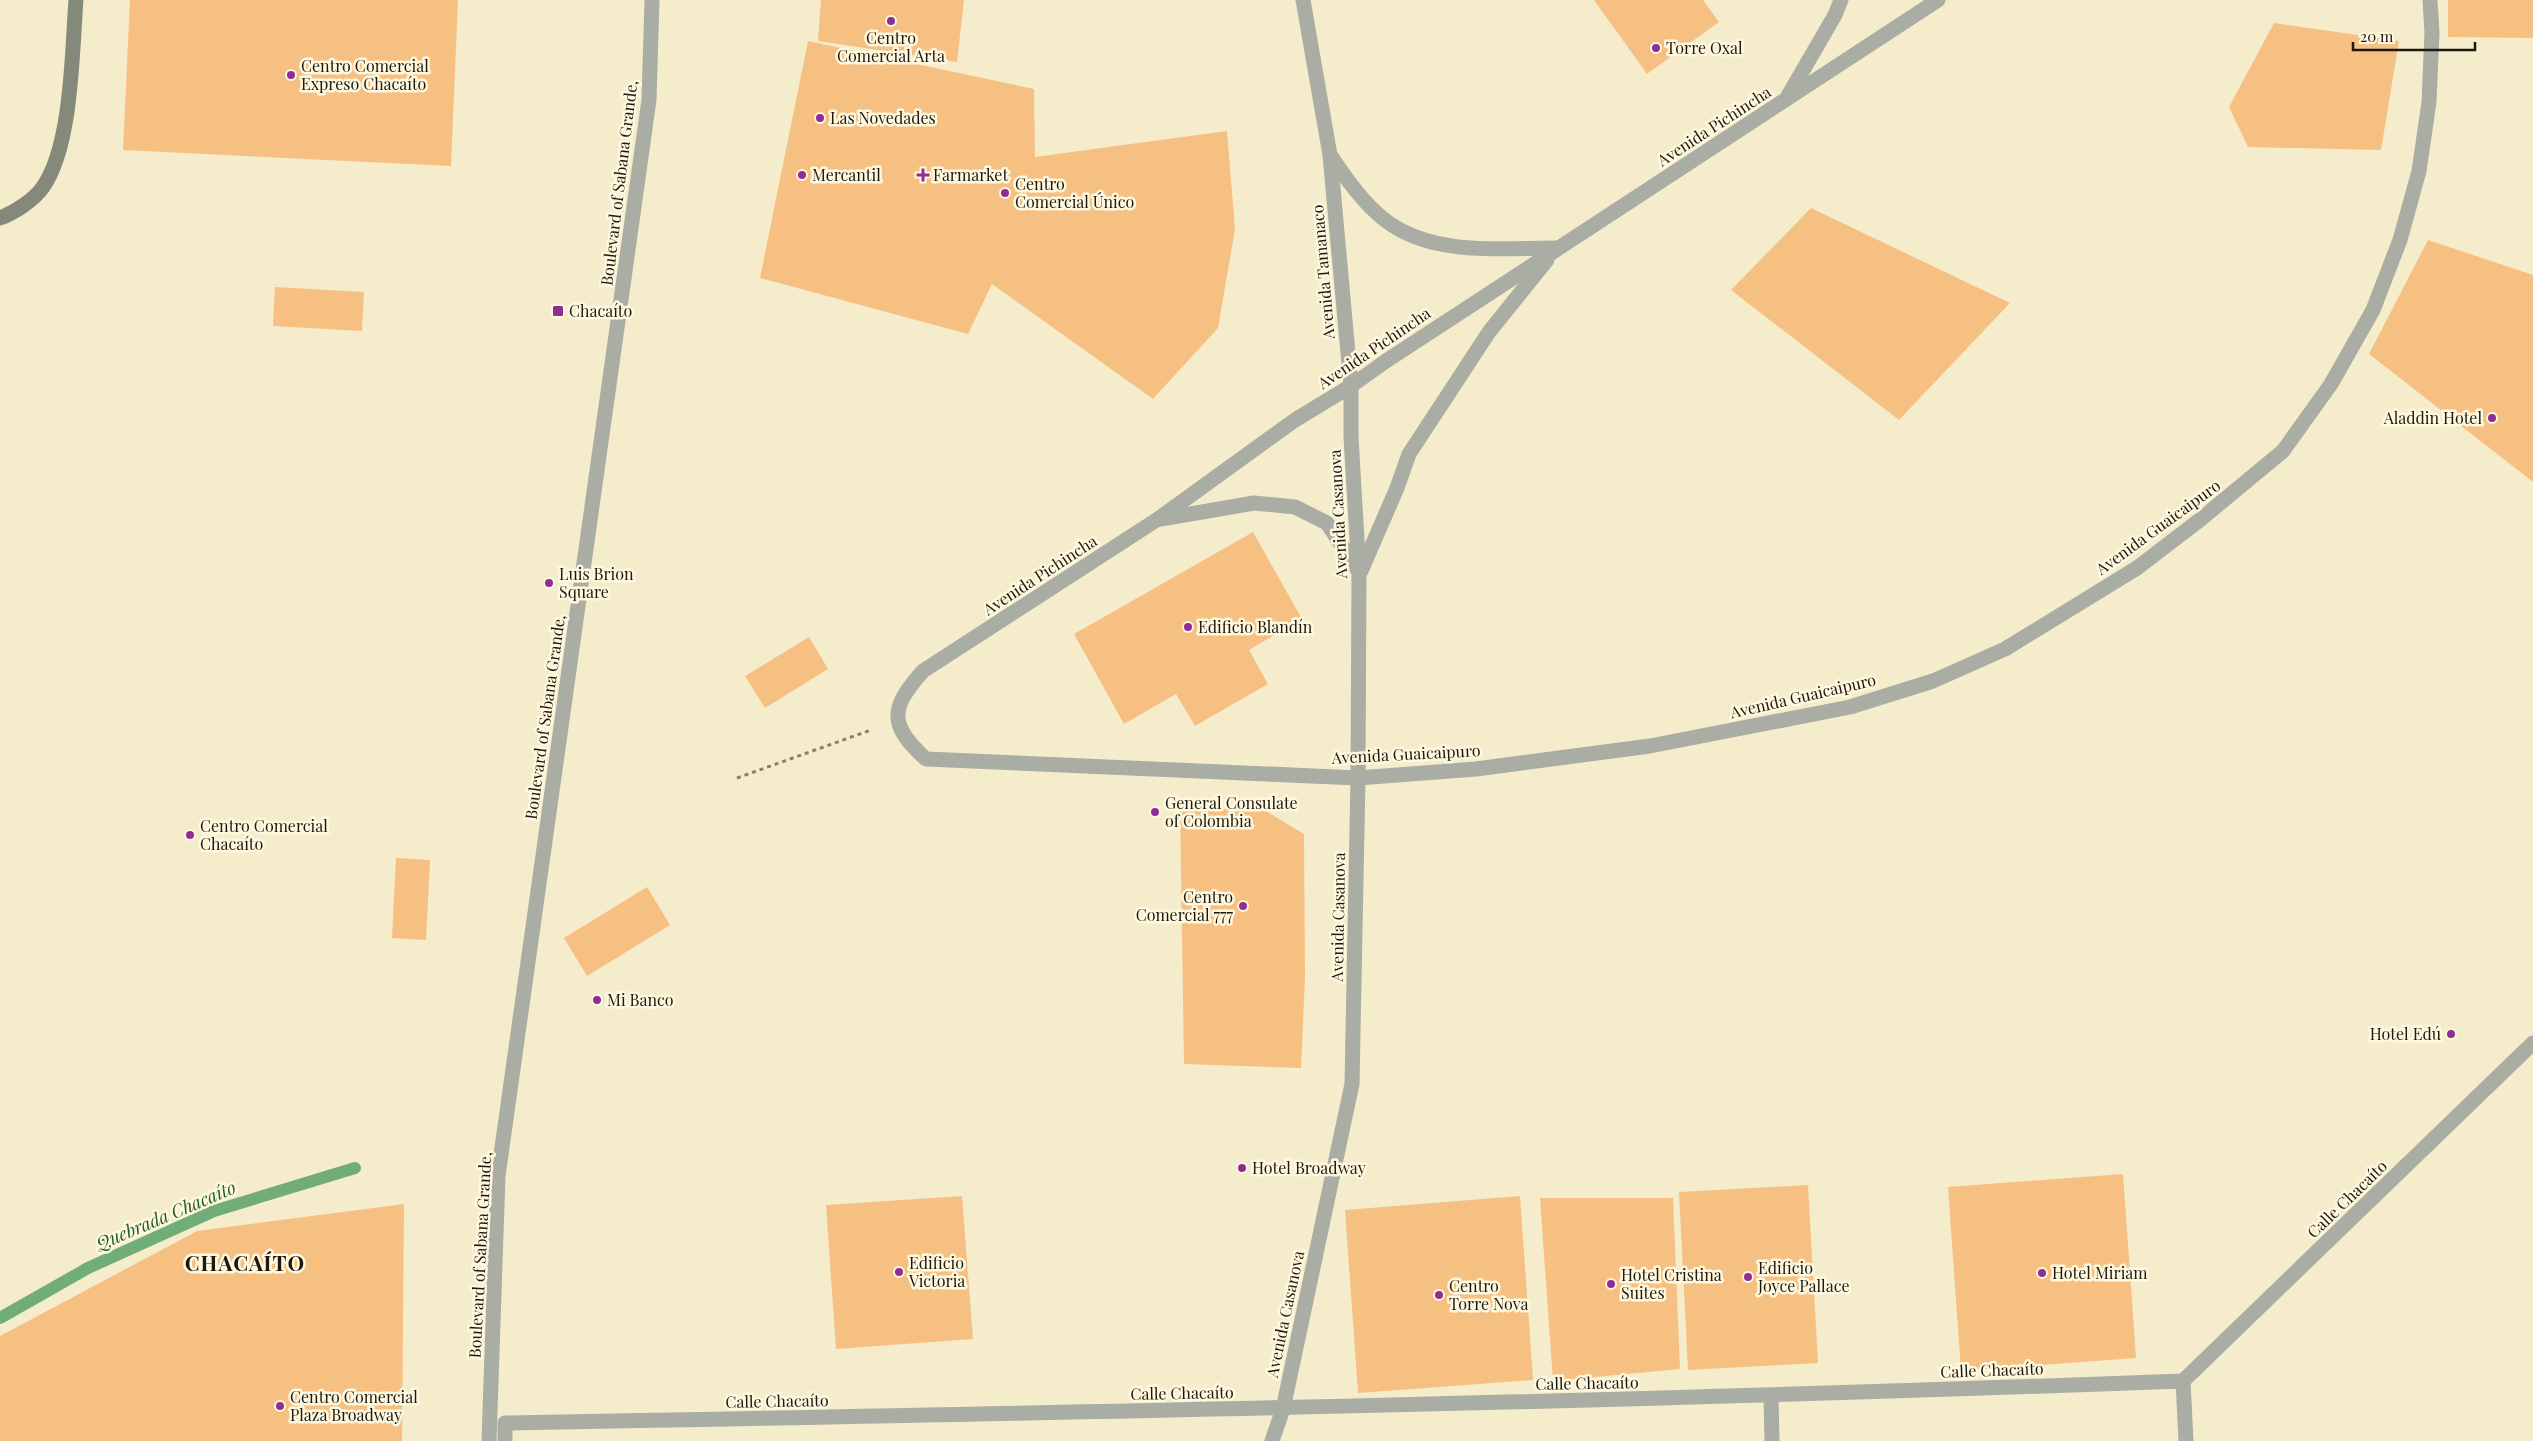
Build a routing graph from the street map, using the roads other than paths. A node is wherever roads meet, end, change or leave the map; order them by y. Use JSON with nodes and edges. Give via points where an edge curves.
{"nodes":[{"id":1,"x":76,"y":0,"type":"edge"},
{"id":2,"x":652,"y":0,"type":"edge"},
{"id":3,"x":1303,"y":0,"type":"edge"},
{"id":4,"x":1842,"y":0,"type":"edge"},
{"id":5,"x":1938,"y":0,"type":"edge"},
{"id":6,"x":2430,"y":0,"type":"edge"},
{"id":7,"x":1786,"y":100,"type":"junction"},
{"id":8,"x":1330,"y":154,"type":"junction"},
{"id":9,"x":0,"y":218,"type":"edge"},
{"id":10,"x":1558,"y":248,"type":"junction"},
{"id":11,"x":1351,"y":386,"type":"junction"},
{"id":12,"x":1158,"y":519,"type":"junction"},
{"id":13,"x":1360,"y":573,"type":"junction"},
{"id":14,"x":926,"y":759,"type":"joint"},
{"id":15,"x":1358,"y":778,"type":"junction"},
{"id":16,"x":2533,"y":1043,"type":"edge"},
{"id":17,"x":2183,"y":1381,"type":"junction"},
{"id":18,"x":1771,"y":1396,"type":"junction"},
{"id":19,"x":1283,"y":1409,"type":"junction"},
{"id":20,"x":489,"y":1441,"type":"edge"},
{"id":21,"x":505,"y":1441,"type":"edge"},
{"id":22,"x":1272,"y":1441,"type":"edge"},
{"id":23,"x":1772,"y":1441,"type":"edge"},
{"id":24,"x":2186,"y":1441,"type":"edge"}],
"edges":[{"from":1,"to":9,"type":"main road","via":[[64,135],[43,187],[26,203]]},
{"from":2,"to":20,"type":"street","name":"Boulevard of Sabana Grande,","via":[[649,100],[498,1176]]},
{"from":3,"to":8,"type":"street","name":"Avenida Tamanaco"},
{"from":4,"to":7,"type":"street"},
{"from":5,"to":7,"type":"street","name":"Avenida Pichincha"},
{"from":6,"to":15,"type":"street","name":"Avenida Guaicaipuro","via":[[2429,102],[2419,170],[2400,240],[2373,310],[2331,384],[2284,451],[2137,568],[2005,650],[1933,680],[1850,706],[1650,746],[1476,769]]},
{"from":7,"to":10,"type":"street","name":"Avenida Pichincha"},
{"from":8,"to":10,"type":"street","name":"Avenida Tamanaco","via":[[1361,195],[1391,225],[1417,237],[1469,248]]},
{"from":8,"to":11,"type":"street","name":"Avenida Tamanaco"},
{"from":10,"to":11,"type":"street","name":"Avenida Pichincha"},
{"from":10,"to":13,"type":"street","via":[[1489,332],[1409,454]]},
{"from":11,"to":12,"type":"street","name":"Avenida Pichincha","via":[[1295,420]]},
{"from":11,"to":13,"type":"street","name":"Avenida Casanova"},
{"from":12,"to":13,"type":"street","via":[[1254,503],[1295,507],[1327,523]]},
{"from":12,"to":14,"type":"street","name":"Avenida Pichincha","via":[[923,671],[904,692],[898,708],[898,720],[907,743]]},
{"from":13,"to":15,"type":"street","name":"Avenida Casanova"},
{"from":14,"to":15,"type":"street","name":"Avenida Guaicaipuro"},
{"from":15,"to":19,"type":"street","name":"Avenida Casanova","via":[[1352,1084]]},
{"from":16,"to":17,"type":"street","name":"Calle Chacaíto"},
{"from":17,"to":18,"type":"street","name":"Calle Chacaíto"},
{"from":17,"to":24,"type":"street"},
{"from":18,"to":19,"type":"street","name":"Calle Chacaíto"},
{"from":18,"to":23,"type":"street"},
{"from":19,"to":21,"type":"street","name":"Calle Chacaíto","via":[[505,1423]]},
{"from":19,"to":22,"type":"street","name":"Avenida Casanova"}]}
